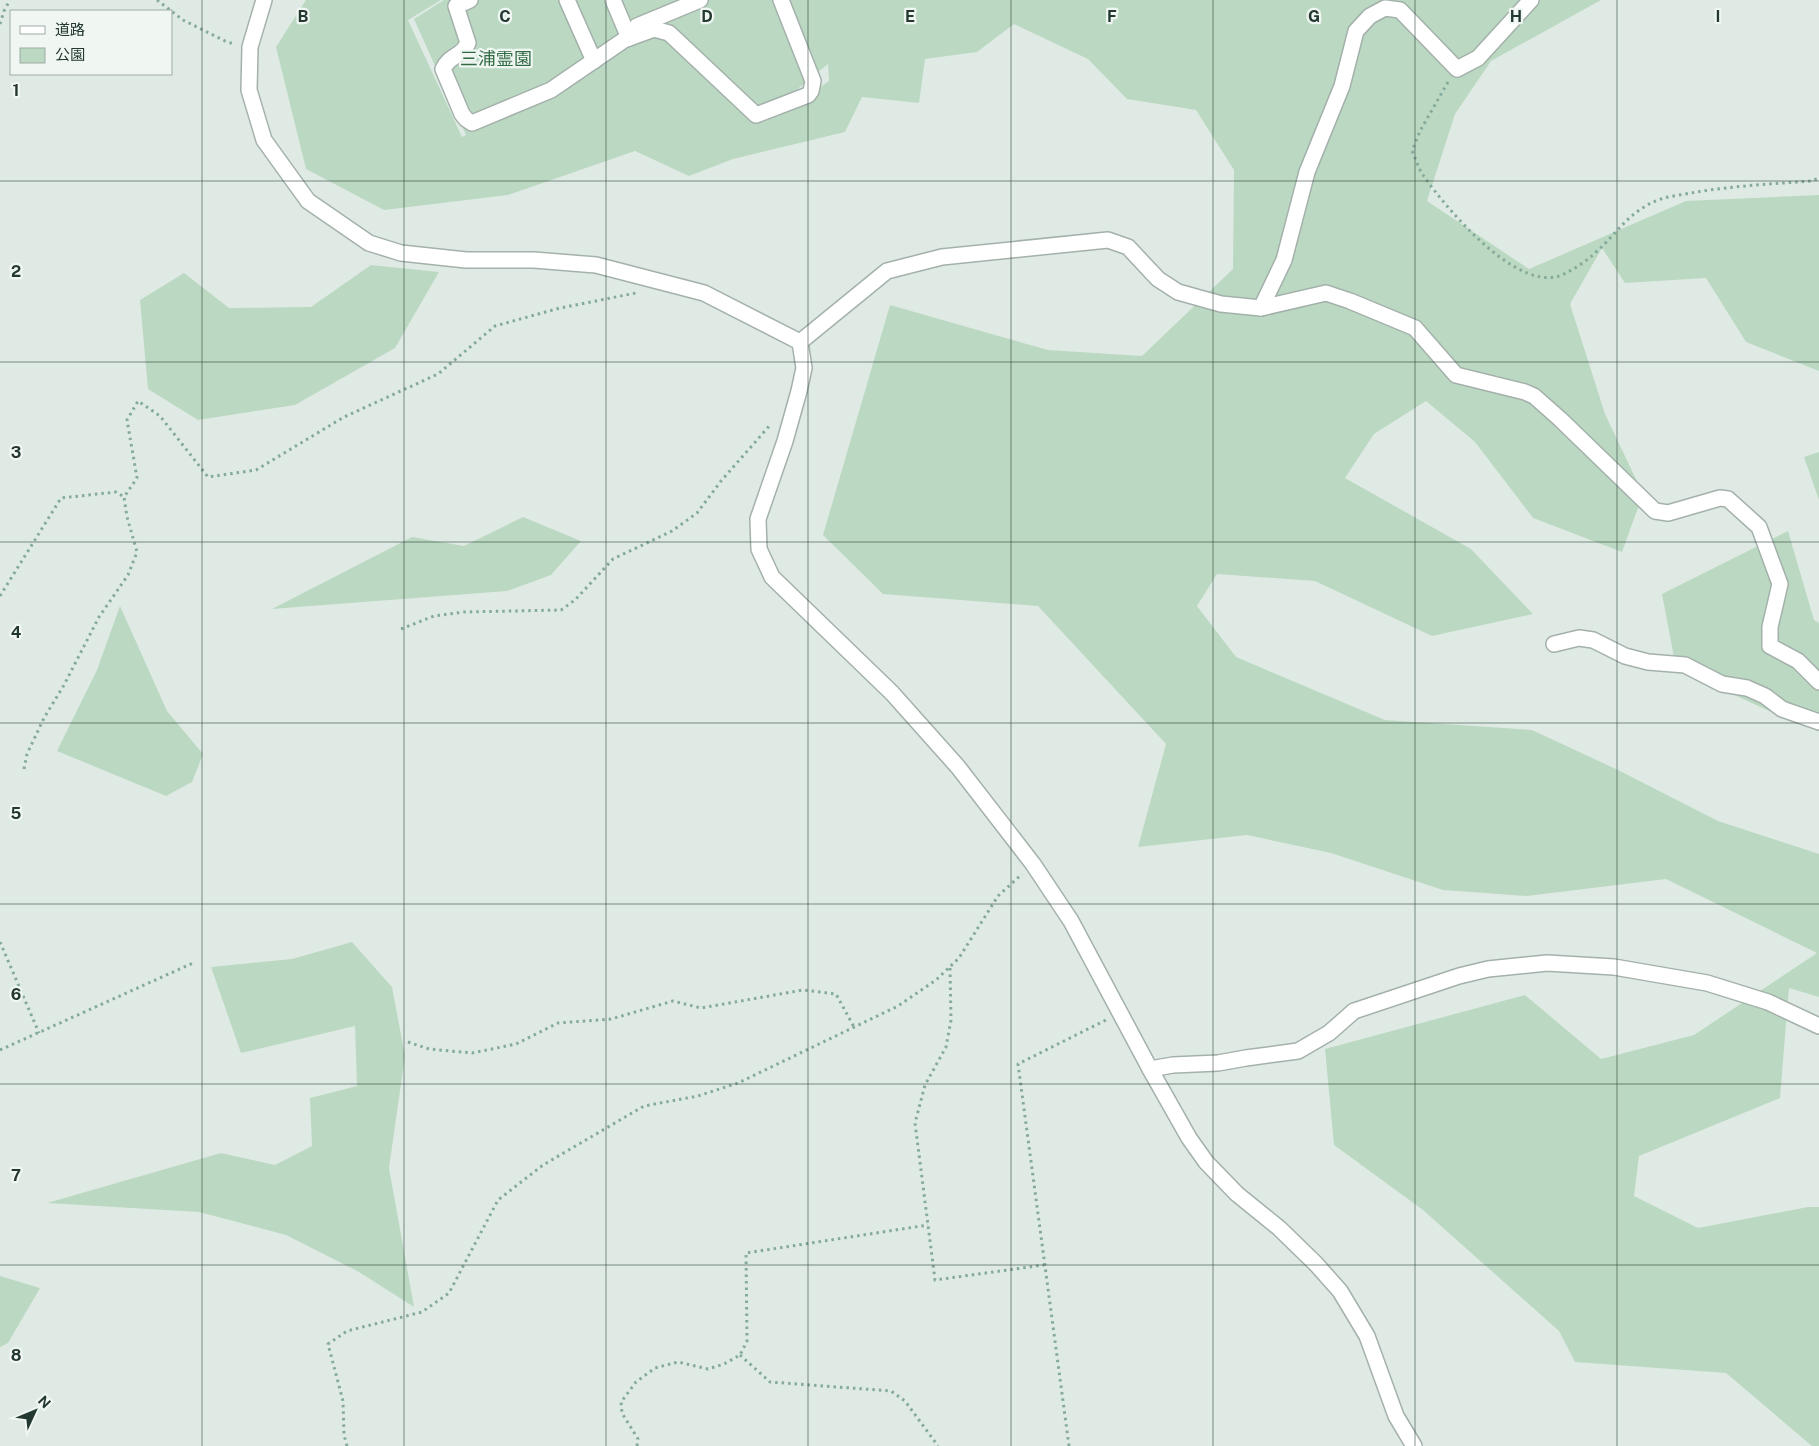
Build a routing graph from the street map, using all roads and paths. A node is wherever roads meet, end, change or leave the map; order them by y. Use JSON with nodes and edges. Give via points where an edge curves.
{"nodes":[{"id":1,"x":10,"y":0,"type":"edge"},
{"id":2,"x":157,"y":0,"type":"edge"},
{"id":3,"x":264,"y":0,"type":"edge"},
{"id":4,"x":470,"y":0,"type":"edge"},
{"id":5,"x":567,"y":0,"type":"edge"},
{"id":6,"x":613,"y":0,"type":"edge"},
{"id":7,"x":700,"y":0,"type":"edge"},
{"id":8,"x":781,"y":0,"type":"edge"},
{"id":9,"x":1531,"y":0,"type":"edge"},
{"id":10,"x":170,"y":10,"type":"edge"},
{"id":11,"x":2,"y":11,"type":"edge"},
{"id":12,"x":172,"y":12,"type":"edge"},
{"id":13,"x":0,"y":24,"type":"edge"},
{"id":14,"x":627,"y":34,"type":"junction"},
{"id":15,"x":250,"y":48,"type":"junction"},
{"id":16,"x":594,"y":61,"type":"junction"},
{"id":17,"x":1456,"y":69,"type":"junction"},
{"id":18,"x":1819,"y":178,"type":"edge"},
{"id":19,"x":652,"y":281,"type":"junction"},
{"id":20,"x":1261,"y":308,"type":"junction"},
{"id":21,"x":800,"y":342,"type":"junction"},
{"id":22,"x":775,"y":420,"type":"dead end"},
{"id":23,"x":124,"y":497,"type":"junction"},
{"id":24,"x":0,"y":596,"type":"edge"},
{"id":25,"x":401,"y":629,"type":"dead end"},
{"id":26,"x":1554,"y":644,"type":"dead end"},
{"id":27,"x":1819,"y":682,"type":"edge"},
{"id":28,"x":1819,"y":722,"type":"edge"},
{"id":29,"x":24,"y":768,"type":"dead end"},
{"id":30,"x":1033,"y":864,"type":"junction"},
{"id":31,"x":0,"y":942,"type":"edge"},
{"id":32,"x":192,"y":963,"type":"dead end"},
{"id":33,"x":950,"y":967,"type":"junction"},
{"id":34,"x":1120,"y":1013,"type":"junction"},
{"id":35,"x":1819,"y":1026,"type":"edge"},
{"id":36,"x":854,"y":1027,"type":"junction"},
{"id":37,"x":39,"y":1033,"type":"junction"},
{"id":38,"x":408,"y":1042,"type":"dead end"},
{"id":39,"x":0,"y":1050,"type":"edge"},
{"id":40,"x":1150,"y":1069,"type":"junction"},
{"id":41,"x":928,"y":1225,"type":"junction"},
{"id":42,"x":1044,"y":1265,"type":"junction"},
{"id":43,"x":740,"y":1355,"type":"junction"},
{"id":44,"x":347,"y":1446,"type":"edge"},
{"id":45,"x":637,"y":1446,"type":"edge"},
{"id":46,"x":938,"y":1446,"type":"edge"},
{"id":47,"x":1069,"y":1446,"type":"edge"},
{"id":48,"x":1414,"y":1446,"type":"edge"}],
"edges":[{"from":1,"to":11,"type":"path"},
{"from":2,"to":10,"type":"path"},
{"from":3,"to":15,"type":"street"},
{"from":4,"to":16,"type":"street","via":[[456,6],[468,43],[464,51],[447,60],[443,69],[462,114],[472,123],[551,90]]},
{"from":5,"to":16,"type":"street"},
{"from":6,"to":14,"type":"street"},
{"from":7,"to":14,"type":"street"},
{"from":8,"to":14,"type":"street","via":[[813,81],[811,91],[756,116],[669,33],[654,29]]},
{"from":9,"to":17,"type":"street","via":[[1478,58]]},
{"from":11,"to":13,"type":"path"},
{"from":12,"to":15,"type":"path","via":[[227,42]]},
{"from":14,"to":16,"type":"street"},
{"from":15,"to":19,"type":"street","via":[[249,90],[264,140],[308,201],[369,243],[402,253],[466,260],[534,260],[596,265]]},
{"from":17,"to":18,"type":"path","via":[[1412,151],[1422,173],[1451,211],[1499,258],[1522,272],[1551,279],[1565,274],[1594,254],[1628,218],[1662,198],[1705,190]]},
{"from":17,"to":20,"type":"street","via":[[1400,10],[1385,8],[1370,16],[1356,31],[1342,86],[1307,172],[1284,260]]},
{"from":19,"to":21,"type":"street","via":[[704,293]]},
{"from":19,"to":23,"type":"path","via":[[635,294],[560,308],[495,326],[438,374],[344,418],[256,470],[208,477],[160,416],[138,401],[127,420],[137,478]]},
{"from":20,"to":21,"type":"street","via":[[1221,304],[1178,292],[1158,279],[1128,247],[1108,240],[942,257],[887,271]]},
{"from":20,"to":27,"type":"street","via":[[1326,293],[1350,301],[1415,328],[1456,375],[1534,396],[1655,511],[1668,513],[1720,498],[1728,499],[1759,527],[1780,584],[1770,627],[1770,646],[1798,661]]},
{"from":21,"to":30,"type":"street","via":[[804,368],[785,441],[758,520],[759,549],[772,577],[892,693],[958,767]]},
{"from":22,"to":25,"type":"path","via":[[697,513],[672,531],[613,559],[575,600],[561,610],[464,612],[434,616]]},
{"from":23,"to":24,"type":"path","via":[[116,492],[61,498]]},
{"from":23,"to":29,"type":"path","via":[[137,552],[128,575],[99,617],[44,718]]},
{"from":26,"to":28,"type":"street","via":[[1579,638],[1593,640],[1625,656],[1648,662],[1685,665],[1722,684],[1747,688],[1782,709]]},
{"from":30,"to":33,"type":"path","via":[[998,896]]},
{"from":30,"to":34,"type":"street","via":[[1072,921]]},
{"from":31,"to":37,"type":"path"},
{"from":32,"to":37,"type":"path"},
{"from":33,"to":36,"type":"path","via":[[898,1006]]},
{"from":33,"to":41,"type":"path","via":[[952,1020],[946,1047],[925,1085],[915,1123]]},
{"from":34,"to":40,"type":"street"},
{"from":34,"to":42,"type":"path","via":[[1018,1064]]},
{"from":35,"to":40,"type":"street","via":[[1768,1002],[1707,983],[1614,967],[1547,963],[1488,969],[1459,976],[1354,1011],[1329,1033],[1298,1051]]},
{"from":36,"to":38,"type":"path","via":[[836,994],[803,990],[702,1008],[673,1001],[611,1019],[558,1023],[516,1044],[472,1053],[429,1049]]},
{"from":36,"to":44,"type":"path","via":[[738,1083],[698,1096],[644,1106],[542,1165],[498,1200],[449,1294],[422,1312],[347,1331],[328,1344],[343,1401]]},
{"from":37,"to":39,"type":"path"},
{"from":40,"to":48,"type":"street","via":[[1206,1162],[1237,1194],[1279,1228],[1340,1292],[1367,1336],[1396,1416]]},
{"from":41,"to":42,"type":"path","via":[[935,1280]]},
{"from":41,"to":43,"type":"path","via":[[746,1253],[747,1341]]},
{"from":42,"to":47,"type":"path"},
{"from":43,"to":45,"type":"path","via":[[708,1369],[678,1362],[655,1368],[636,1382],[621,1402],[622,1414],[638,1439]]},
{"from":43,"to":46,"type":"path","via":[[770,1382],[891,1391],[905,1401]]}]}
